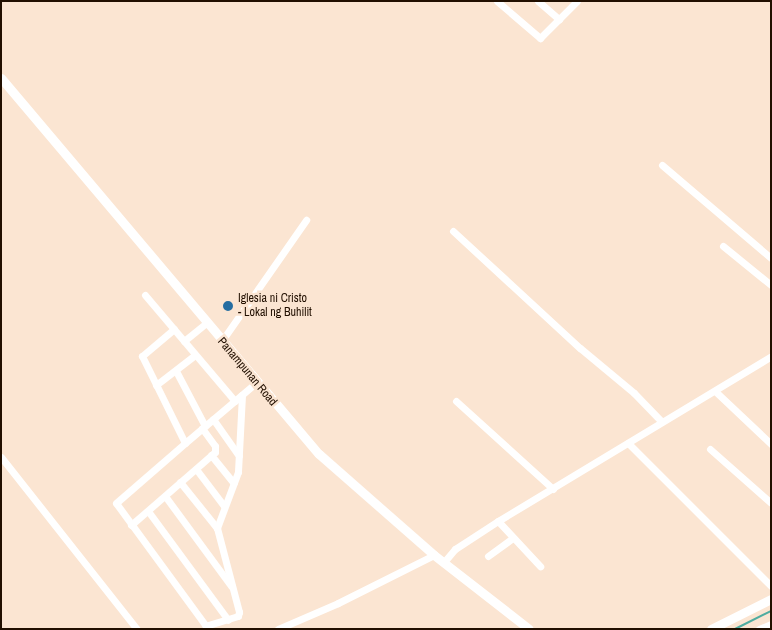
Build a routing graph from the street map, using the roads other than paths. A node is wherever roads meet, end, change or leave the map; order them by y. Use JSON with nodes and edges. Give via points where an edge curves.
{"nodes":[{"id":1,"x":497,"y":1,"type":"edge"},
{"id":2,"x":538,"y":1,"type":"edge"},
{"id":3,"x":577,"y":1,"type":"edge"},
{"id":4,"x":559,"y":18,"type":"junction"},
{"id":5,"x":1,"y":78,"type":"edge"},
{"id":6,"x":662,"y":165,"type":"dead end"},
{"id":7,"x":306,"y":220,"type":"dead end"},
{"id":8,"x":453,"y":231,"type":"dead end"},
{"id":9,"x":722,"y":246,"type":"dead end"},
{"id":10,"x":771,"y":258,"type":"edge"},
{"id":11,"x":771,"y":285,"type":"edge"},
{"id":12,"x":145,"y":295,"type":"dead end"},
{"id":13,"x":206,"y":323,"type":"junction"},
{"id":14,"x":174,"y":329,"type":"junction"},
{"id":15,"x":184,"y":341,"type":"junction"},
{"id":16,"x":221,"y":342,"type":"junction"},
{"id":17,"x":195,"y":355,"type":"junction"},
{"id":18,"x":771,"y":356,"type":"edge"},
{"id":19,"x":176,"y":370,"type":"junction"},
{"id":20,"x":257,"y":382,"type":"junction"},
{"id":21,"x":156,"y":385,"type":"junction"},
{"id":22,"x":716,"y":392,"type":"junction"},
{"id":23,"x":242,"y":395,"type":"junction"},
{"id":24,"x":234,"y":401,"type":"junction"},
{"id":25,"x":456,"y":401,"type":"dead end"},
{"id":26,"x":212,"y":420,"type":"junction"},
{"id":27,"x":662,"y":422,"type":"junction"},
{"id":28,"x":203,"y":427,"type":"junction"},
{"id":29,"x":185,"y":443,"type":"junction"},
{"id":30,"x":628,"y":443,"type":"junction"},
{"id":31,"x":771,"y":444,"type":"edge"},
{"id":32,"x":710,"y":449,"type":"dead end"},
{"id":33,"x":211,"y":455,"type":"junction"},
{"id":34,"x":240,"y":456,"type":"junction"},
{"id":35,"x":1,"y":457,"type":"edge"},
{"id":36,"x":196,"y":469,"type":"junction"},
{"id":37,"x":180,"y":482,"type":"junction"},
{"id":38,"x":234,"y":483,"type":"junction"},
{"id":39,"x":553,"y":489,"type":"junction"},
{"id":40,"x":165,"y":496,"type":"junction"},
{"id":41,"x":771,"y":504,"type":"edge"},
{"id":42,"x":224,"y":506,"type":"junction"},
{"id":43,"x":148,"y":511,"type":"junction"},
{"id":44,"x":498,"y":521,"type":"junction"},
{"id":45,"x":131,"y":525,"type":"junction"},
{"id":46,"x":217,"y":528,"type":"junction"},
{"id":47,"x":513,"y":538,"type":"junction"},
{"id":48,"x":434,"y":555,"type":"junction"},
{"id":49,"x":488,"y":556,"type":"dead end"},
{"id":50,"x":444,"y":562,"type":"junction"},
{"id":51,"x":540,"y":566,"type":"dead end"},
{"id":52,"x":771,"y":586,"type":"edge"},
{"id":53,"x":234,"y":591,"type":"junction"},
{"id":54,"x":771,"y":599,"type":"edge"},
{"id":55,"x":228,"y":620,"type":"junction"},
{"id":56,"x":771,"y":624,"type":"edge"},
{"id":57,"x":137,"y":629,"type":"edge"},
{"id":58,"x":278,"y":629,"type":"edge"},
{"id":59,"x":530,"y":629,"type":"edge"},
{"id":60,"x":711,"y":629,"type":"edge"},
{"id":61,"x":759,"y":629,"type":"edge"}],
"edges":[{"from":1,"to":4,"type":"street","via":[[540,38]]},
{"from":2,"to":4,"type":"street"},
{"from":3,"to":4,"type":"street"},
{"from":5,"to":13,"type":"street","name":"Panampunan Road"},
{"from":6,"to":10,"type":"street"},
{"from":7,"to":16,"type":"street"},
{"from":8,"to":27,"type":"street","via":[[634,393]]},
{"from":9,"to":11,"type":"street"},
{"from":12,"to":14,"type":"street"},
{"from":13,"to":15,"type":"street"},
{"from":13,"to":16,"type":"street","name":"Panampunan Road"},
{"from":14,"to":15,"type":"street"},
{"from":14,"to":21,"type":"street","via":[[142,356]]},
{"from":15,"to":17,"type":"street"},
{"from":16,"to":20,"type":"street","name":"Panampunan Road"},
{"from":17,"to":19,"type":"street"},
{"from":17,"to":24,"type":"street"},
{"from":18,"to":22,"type":"street"},
{"from":19,"to":21,"type":"street"},
{"from":19,"to":28,"type":"street"},
{"from":20,"to":23,"type":"street"},
{"from":20,"to":48,"type":"street","name":"Panampunan Road","via":[[338,474]]},
{"from":21,"to":29,"type":"street"},
{"from":22,"to":27,"type":"street"},
{"from":22,"to":31,"type":"street"},
{"from":23,"to":24,"type":"street"},
{"from":23,"to":34,"type":"street"},
{"from":24,"to":26,"type":"street"},
{"from":25,"to":39,"type":"street"},
{"from":26,"to":28,"type":"street"},
{"from":26,"to":34,"type":"street"},
{"from":27,"to":30,"type":"street"},
{"from":28,"to":29,"type":"street"},
{"from":28,"to":33,"type":"street","via":[[215,446]]},
{"from":29,"to":45,"type":"street","via":[[116,504]]},
{"from":30,"to":39,"type":"street"},
{"from":30,"to":52,"type":"street"},
{"from":32,"to":41,"type":"street"},
{"from":33,"to":36,"type":"street"},
{"from":33,"to":38,"type":"street"},
{"from":34,"to":38,"type":"street"},
{"from":35,"to":57,"type":"street"},
{"from":36,"to":37,"type":"street"},
{"from":36,"to":42,"type":"street"},
{"from":37,"to":40,"type":"street"},
{"from":37,"to":46,"type":"street"},
{"from":38,"to":42,"type":"street"},
{"from":39,"to":44,"type":"street"},
{"from":40,"to":43,"type":"street"},
{"from":40,"to":53,"type":"street"},
{"from":42,"to":46,"type":"street"},
{"from":43,"to":45,"type":"street"},
{"from":43,"to":55,"type":"street"},
{"from":44,"to":47,"type":"street"},
{"from":44,"to":50,"type":"street","via":[[455,549]]},
{"from":45,"to":55,"type":"street","via":[[204,625]]},
{"from":46,"to":53,"type":"street"},
{"from":47,"to":49,"type":"street"},
{"from":47,"to":51,"type":"street"},
{"from":48,"to":50,"type":"street","name":"Panampunan Road"},
{"from":48,"to":58,"type":"street"},
{"from":50,"to":59,"type":"street","name":"Panampunan Road"},
{"from":53,"to":55,"type":"street","via":[[240,612]]},
{"from":54,"to":60,"type":"street"},
{"from":56,"to":61,"type":"street"}]}
